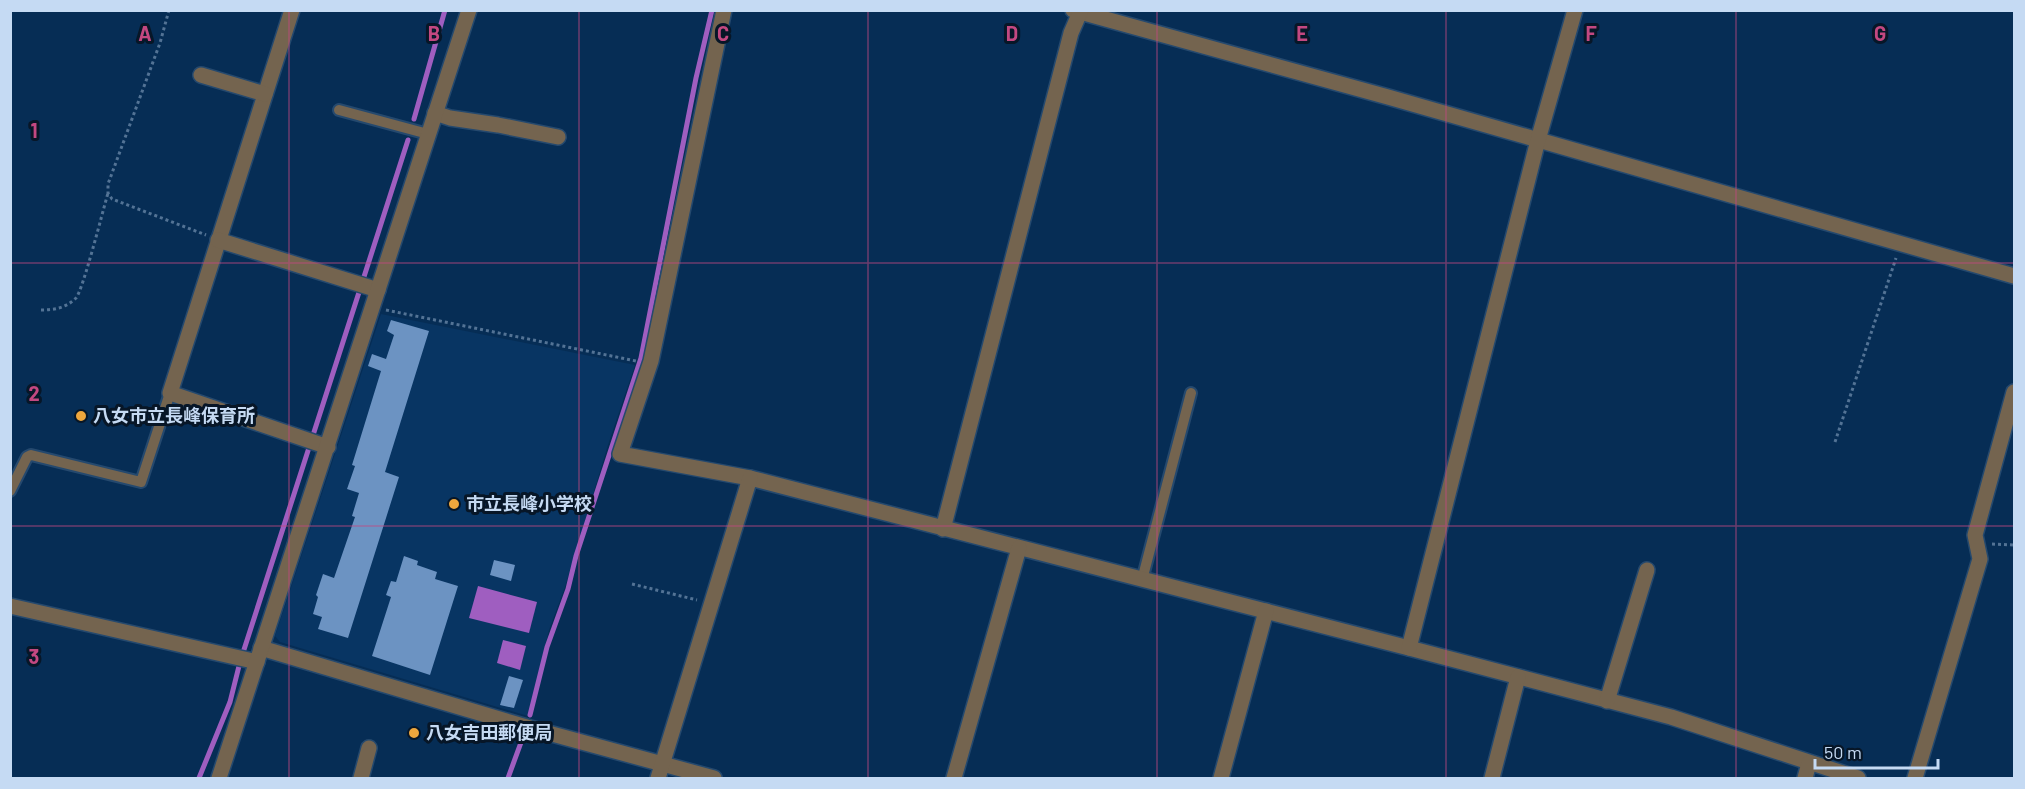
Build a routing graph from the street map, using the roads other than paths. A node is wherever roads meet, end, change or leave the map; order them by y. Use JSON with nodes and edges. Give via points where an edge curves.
{"nodes":[{"id":1,"x":292,"y":10,"type":"edge"},
{"id":2,"x":469,"y":10,"type":"edge"},
{"id":3,"x":724,"y":10,"type":"edge"},
{"id":4,"x":1575,"y":10,"type":"edge"},
{"id":5,"x":1078,"y":11,"type":"edge"},
{"id":6,"x":201,"y":75,"type":"dead end"},
{"id":7,"x":266,"y":94,"type":"junction"},
{"id":8,"x":339,"y":110,"type":"dead end"},
{"id":9,"x":435,"y":113,"type":"junction"},
{"id":10,"x":428,"y":134,"type":"junction"},
{"id":11,"x":558,"y":137,"type":"dead end"},
{"id":12,"x":1538,"y":140,"type":"junction"},
{"id":13,"x":219,"y":240,"type":"junction"},
{"id":14,"x":2014,"y":276,"type":"edge"},
{"id":15,"x":378,"y":290,"type":"junction"},
{"id":16,"x":2014,"y":392,"type":"edge"},
{"id":17,"x":170,"y":393,"type":"junction"},
{"id":18,"x":1191,"y":393,"type":"dead end"},
{"id":19,"x":328,"y":447,"type":"junction"},
{"id":20,"x":750,"y":478,"type":"junction"},
{"id":21,"x":10,"y":491,"type":"edge"},
{"id":22,"x":943,"y":529,"type":"junction"},
{"id":23,"x":1019,"y":548,"type":"junction"},
{"id":24,"x":1647,"y":570,"type":"dead end"},
{"id":25,"x":1142,"y":580,"type":"junction"},
{"id":26,"x":10,"y":606,"type":"edge"},
{"id":27,"x":1266,"y":612,"type":"junction"},
{"id":28,"x":1409,"y":648,"type":"junction"},
{"id":29,"x":259,"y":655,"type":"junction"},
{"id":30,"x":1518,"y":677,"type":"junction"},
{"id":31,"x":1607,"y":701,"type":"junction"},
{"id":32,"x":369,"y":748,"type":"dead end"},
{"id":33,"x":1807,"y":771,"type":"edge"},
{"id":34,"x":660,"y":772,"type":"edge"},
{"id":35,"x":219,"y":778,"type":"edge"},
{"id":36,"x":361,"y":778,"type":"edge"},
{"id":37,"x":714,"y":778,"type":"edge"},
{"id":38,"x":954,"y":778,"type":"edge"},
{"id":39,"x":1221,"y":778,"type":"edge"},
{"id":40,"x":1492,"y":778,"type":"edge"},
{"id":41,"x":1858,"y":778,"type":"edge"},
{"id":42,"x":1915,"y":778,"type":"edge"}],
"edges":[{"from":1,"to":7,"type":"street"},
{"from":2,"to":9,"type":"street"},
{"from":3,"to":20,"type":"street","via":[[651,361],[620,454]]},
{"from":4,"to":12,"type":"street"},
{"from":5,"to":12,"type":"street"},
{"from":5,"to":22,"type":"street"},
{"from":6,"to":7,"type":"street"},
{"from":7,"to":13,"type":"street"},
{"from":8,"to":10,"type":"lane"},
{"from":9,"to":10,"type":"street"},
{"from":9,"to":11,"type":"street"},
{"from":10,"to":15,"type":"street"},
{"from":12,"to":14,"type":"street"},
{"from":12,"to":28,"type":"street"},
{"from":13,"to":15,"type":"street"},
{"from":13,"to":17,"type":"street"},
{"from":15,"to":19,"type":"street"},
{"from":16,"to":42,"type":"street","via":[[1975,535],[1980,559]]},
{"from":17,"to":19,"type":"street"},
{"from":17,"to":21,"type":"lane","via":[[141,482],[31,455]]},
{"from":18,"to":25,"type":"lane"},
{"from":19,"to":29,"type":"street"},
{"from":20,"to":22,"type":"street"},
{"from":20,"to":34,"type":"street"},
{"from":22,"to":23,"type":"street"},
{"from":23,"to":25,"type":"street"},
{"from":23,"to":38,"type":"street"},
{"from":24,"to":31,"type":"street"},
{"from":25,"to":27,"type":"street"},
{"from":26,"to":29,"type":"street"},
{"from":27,"to":28,"type":"street"},
{"from":27,"to":39,"type":"street"},
{"from":28,"to":30,"type":"street"},
{"from":29,"to":34,"type":"street","via":[[530,728]]},
{"from":29,"to":35,"type":"street"},
{"from":30,"to":31,"type":"street"},
{"from":30,"to":40,"type":"street"},
{"from":31,"to":33,"type":"street","via":[[1671,717]]},
{"from":32,"to":36,"type":"street"},
{"from":33,"to":41,"type":"street"},
{"from":34,"to":37,"type":"street"}]}
